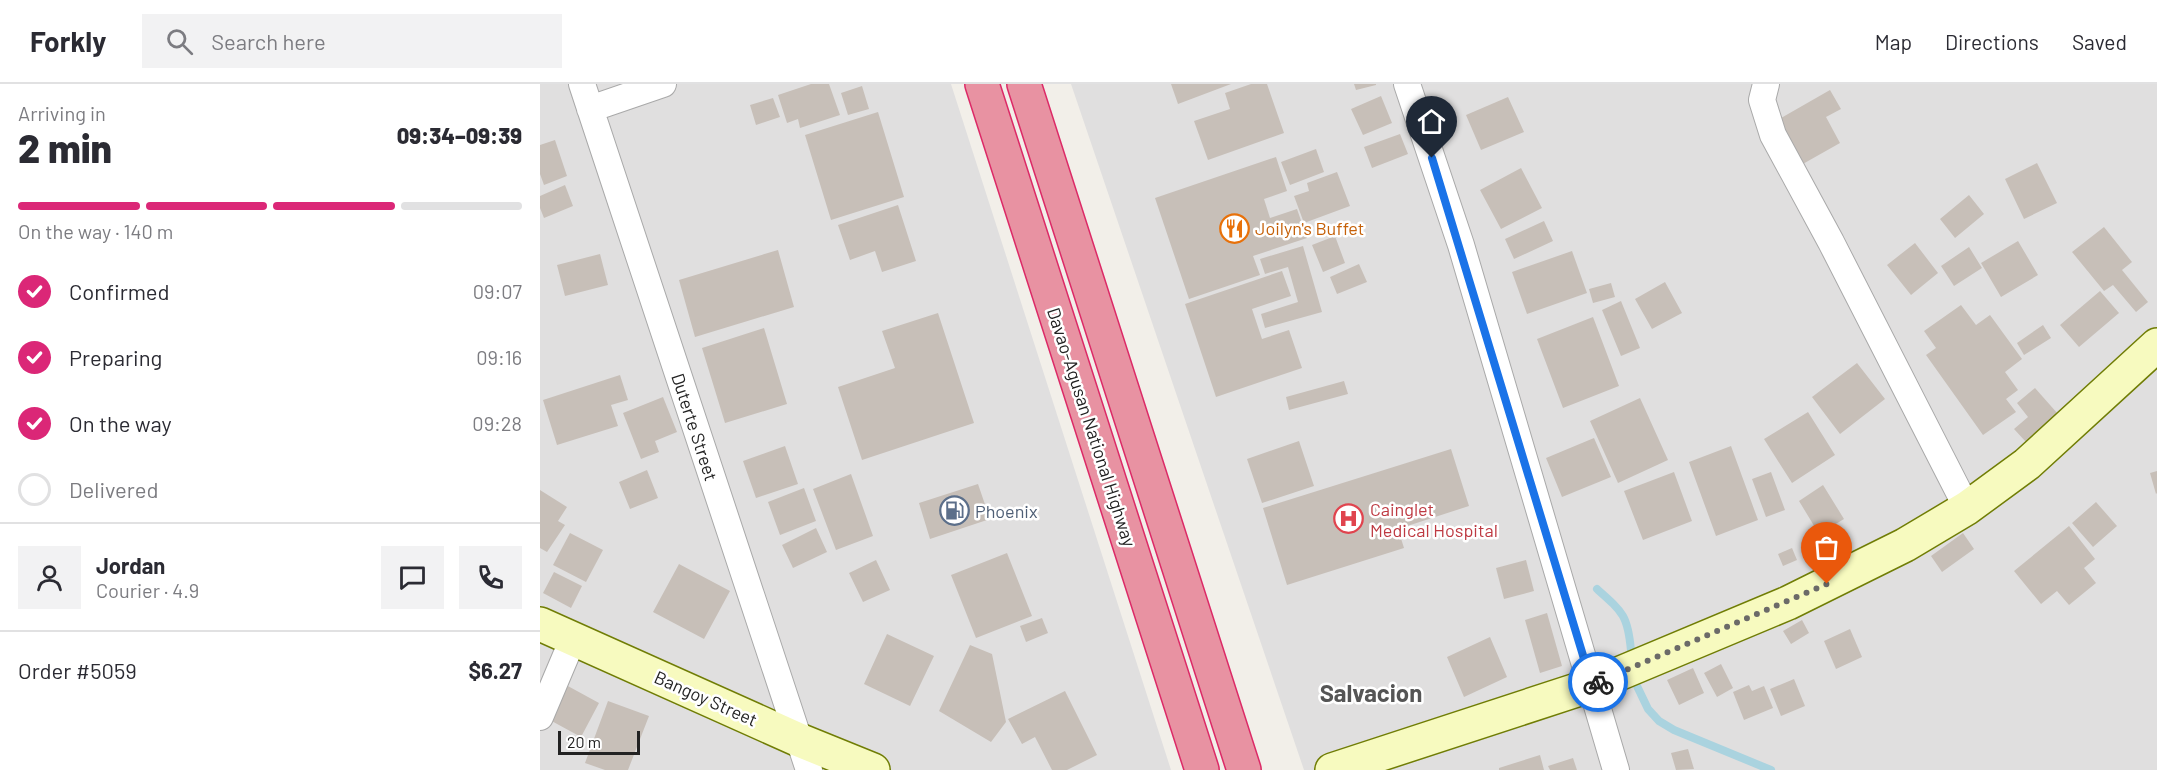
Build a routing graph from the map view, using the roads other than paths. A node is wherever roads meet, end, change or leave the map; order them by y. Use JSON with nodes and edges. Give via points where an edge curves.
{"nodes":[{"id":1,"x":582,"y":84,"type":"edge"},
{"id":2,"x":663,"y":84,"type":"edge"},
{"id":3,"x":982,"y":84,"type":"edge"},
{"id":4,"x":1024,"y":84,"type":"edge"},
{"id":5,"x":1407,"y":84,"type":"edge"},
{"id":6,"x":1766,"y":84,"type":"edge"},
{"id":7,"x":590,"y":109,"type":"junction"},
{"id":8,"x":2157,"y":345,"type":"edge"},
{"id":9,"x":1134,"y":426,"type":"junction"},
{"id":10,"x":1096,"y":439,"type":"junction"},
{"id":11,"x":1967,"y":508,"type":"junction"},
{"id":12,"x":540,"y":624,"type":"edge"},
{"id":13,"x":573,"y":639,"type":"junction"},
{"id":14,"x":1592,"y":685,"type":"junction"},
{"id":15,"x":540,"y":717,"type":"edge"},
{"id":16,"x":799,"y":740,"type":"junction"},
{"id":17,"x":809,"y":770,"type":"edge"},
{"id":18,"x":873,"y":770,"type":"edge"},
{"id":19,"x":1203,"y":770,"type":"edge"},
{"id":20,"x":1244,"y":770,"type":"edge"},
{"id":21,"x":1332,"y":770,"type":"edge"},
{"id":22,"x":1616,"y":770,"type":"edge"}],
"edges":[{"from":1,"to":7,"type":"street","name":"Duterte Street"},
{"from":2,"to":7,"type":"street"},
{"from":3,"to":10,"type":"highway","name":"Davao-Agusan National Highway"},
{"from":4,"to":9,"type":"highway"},
{"from":5,"to":14,"type":"street","via":[[1461,245]]},
{"from":6,"to":11,"type":"street","via":[[1762,100],[1773,135]]},
{"from":7,"to":16,"type":"street","name":"Duterte Street"},
{"from":8,"to":11,"type":"street","via":[[2026,464]]},
{"from":9,"to":10,"type":"highway"},
{"from":9,"to":20,"type":"highway"},
{"from":10,"to":19,"type":"highway","name":"Davao-Agusan National Highway"},
{"from":11,"to":14,"type":"street","via":[[1905,545],[1788,603]]},
{"from":12,"to":13,"type":"street","name":"Bangoy Street"},
{"from":13,"to":15,"type":"street"},
{"from":13,"to":16,"type":"street","name":"Bangoy Street"},
{"from":14,"to":21,"type":"street"},
{"from":14,"to":22,"type":"street"},
{"from":16,"to":17,"type":"street","name":"Duterte Street"},
{"from":16,"to":18,"type":"street","name":"Bangoy Street"}]}
